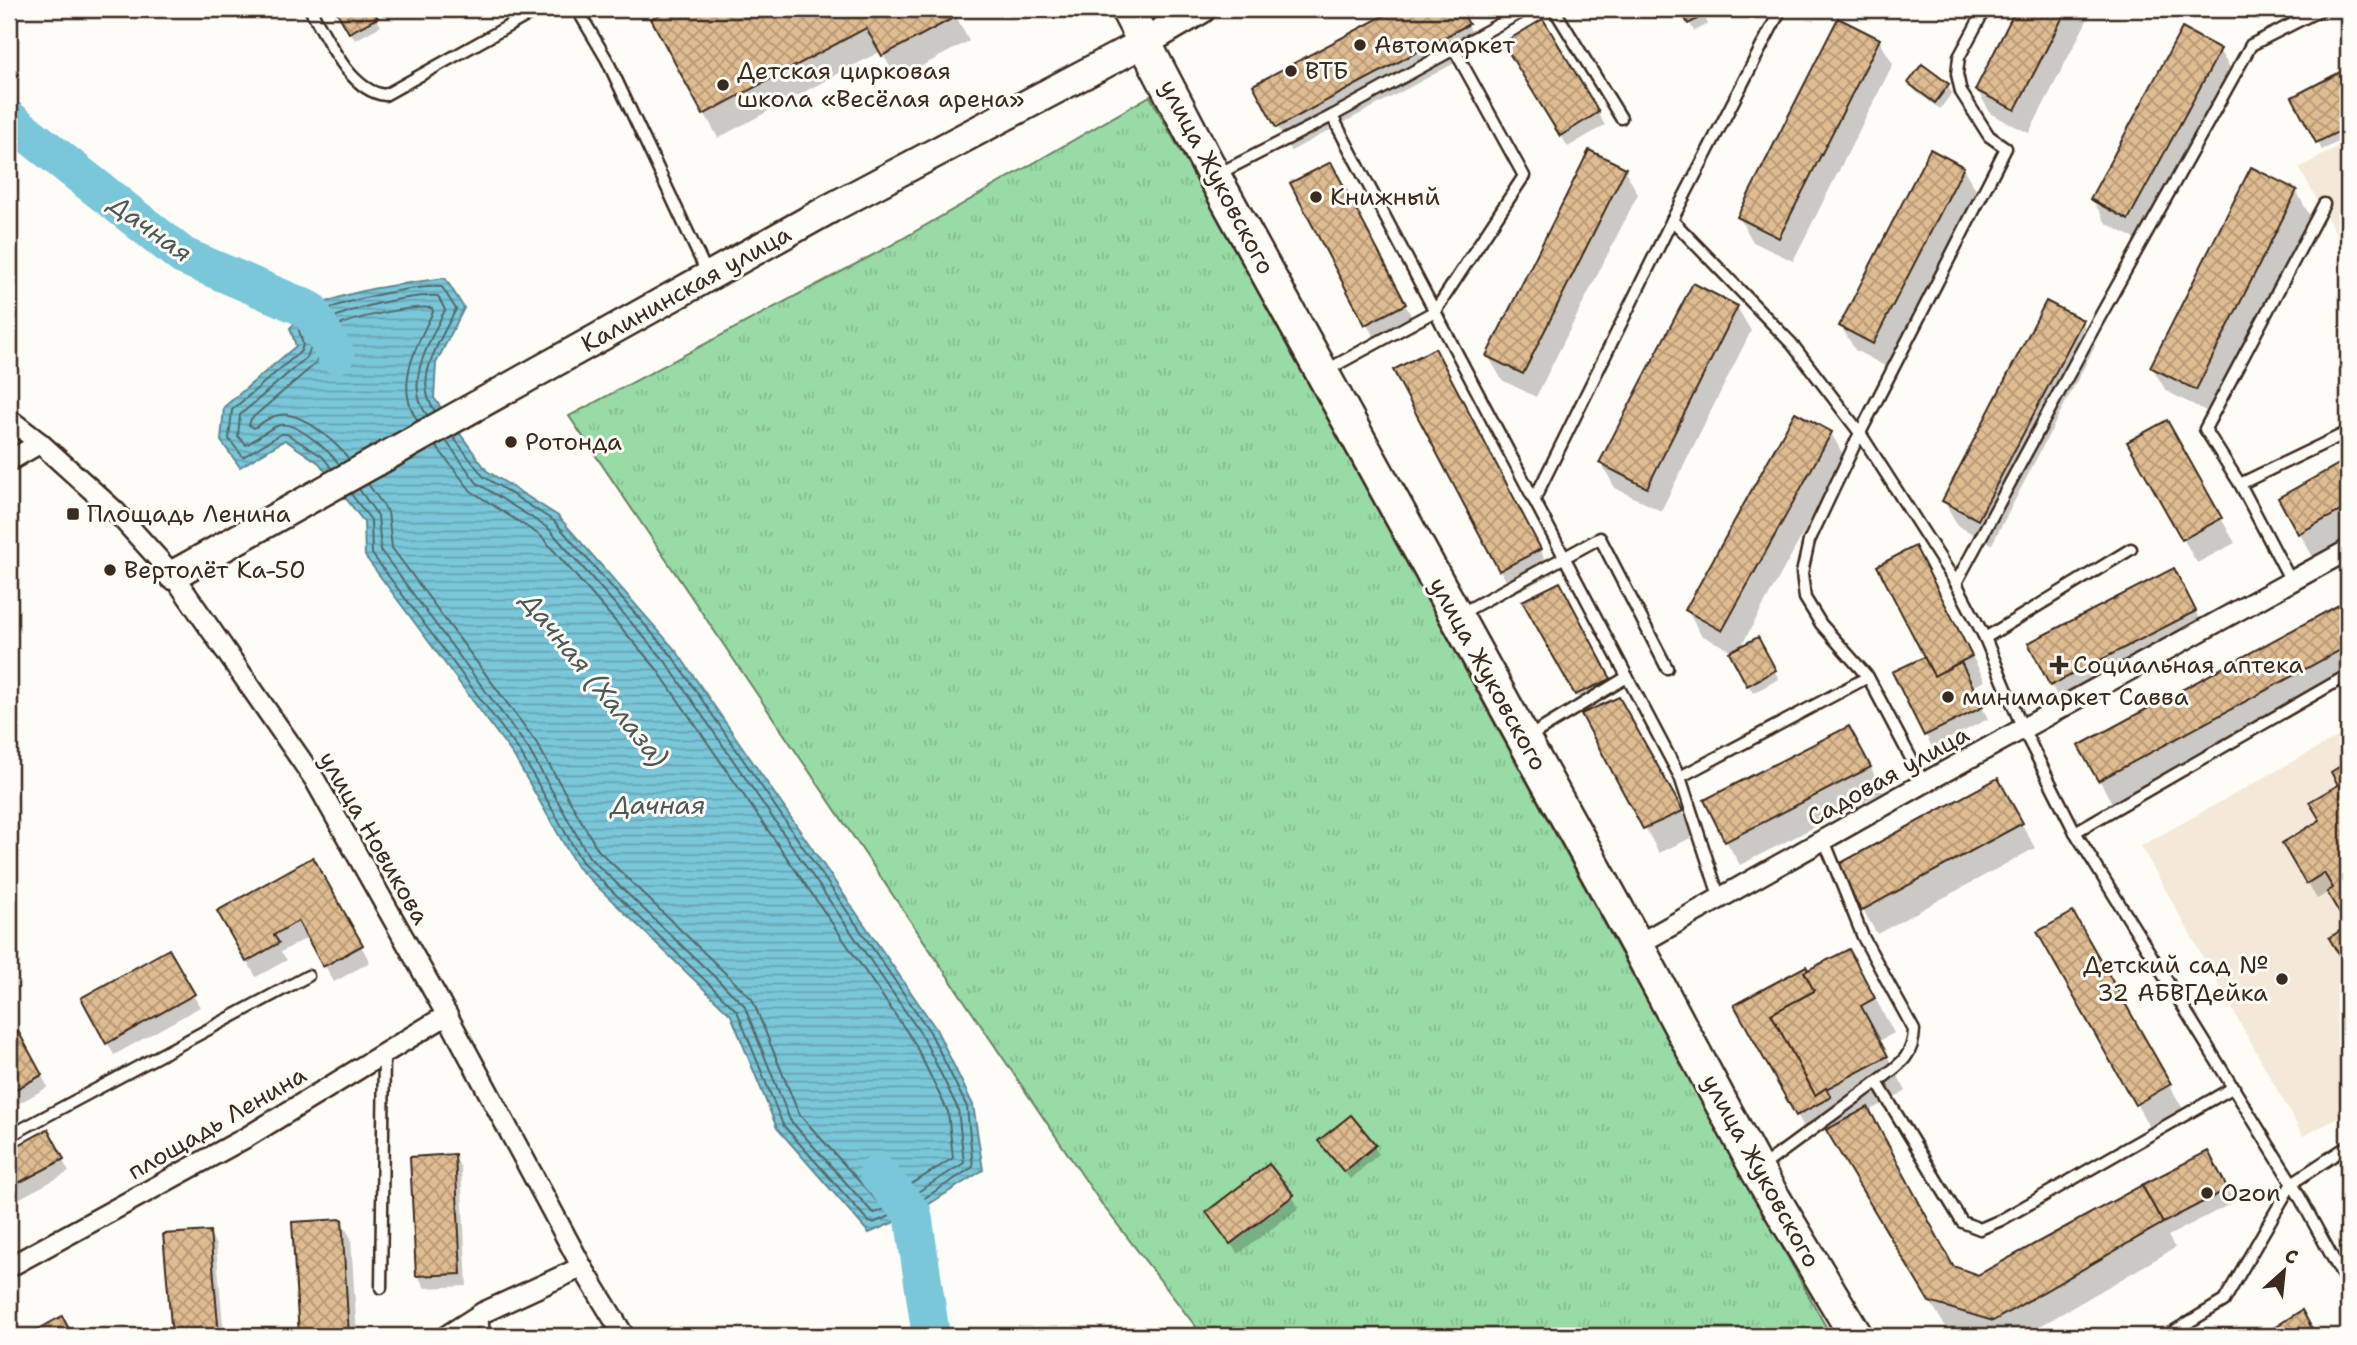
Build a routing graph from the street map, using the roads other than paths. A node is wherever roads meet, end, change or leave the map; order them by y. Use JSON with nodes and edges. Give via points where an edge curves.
{"nodes":[{"id":1,"x":310,"y":9,"type":"edge"},
{"id":2,"x":539,"y":9,"type":"edge"},
{"id":3,"x":577,"y":9,"type":"edge"},
{"id":4,"x":1127,"y":9,"type":"edge"},
{"id":5,"x":1201,"y":9,"type":"edge"},
{"id":6,"x":1527,"y":9,"type":"edge"},
{"id":7,"x":1554,"y":9,"type":"edge"},
{"id":8,"x":1781,"y":9,"type":"edge"},
{"id":9,"x":1985,"y":9,"type":"edge"},
{"id":10,"x":2322,"y":9,"type":"edge"},
{"id":11,"x":1145,"y":42,"type":"junction"},
{"id":12,"x":1453,"y":47,"type":"junction"},
{"id":13,"x":1332,"y":116,"type":"junction"},
{"id":14,"x":1621,"y":118,"type":"dead end"},
{"id":15,"x":1214,"y":176,"type":"junction"},
{"id":16,"x":2324,"y":204,"type":"dead end"},
{"id":17,"x":1672,"y":220,"type":"junction"},
{"id":18,"x":709,"y":277,"type":"junction"},
{"id":19,"x":1435,"y":311,"type":"junction"},
{"id":20,"x":1323,"y":371,"type":"junction"},
{"id":21,"x":9,"y":419,"type":"edge"},
{"id":22,"x":2348,"y":432,"type":"edge"},
{"id":23,"x":1860,"y":433,"type":"junction"},
{"id":24,"x":40,"y":443,"type":"junction"},
{"id":25,"x":9,"y":461,"type":"edge"},
{"id":26,"x":2240,"y":484,"type":"junction"},
{"id":27,"x":1534,"y":500,"type":"junction"},
{"id":28,"x":2131,"y":549,"type":"dead end"},
{"id":29,"x":2348,"y":550,"type":"edge"},
{"id":30,"x":1565,"y":558,"type":"junction"},
{"id":31,"x":173,"y":575,"type":"junction"},
{"id":32,"x":2291,"y":581,"type":"junction"},
{"id":33,"x":1956,"y":583,"type":"junction"},
{"id":34,"x":1457,"y":616,"type":"junction"},
{"id":35,"x":1986,"y":638,"type":"junction"},
{"id":36,"x":1667,"y":668,"type":"dead end"},
{"id":37,"x":2348,"y":675,"type":"edge"},
{"id":38,"x":1627,"y":677,"type":"junction"},
{"id":39,"x":1868,"y":677,"type":"junction"},
{"id":40,"x":2023,"y":729,"type":"junction"},
{"id":41,"x":1524,"y":740,"type":"junction"},
{"id":42,"x":1680,"y":777,"type":"junction"},
{"id":43,"x":1924,"y":783,"type":"junction"},
{"id":44,"x":2075,"y":832,"type":"junction"},
{"id":45,"x":1824,"y":840,"type":"junction"},
{"id":46,"x":1720,"y":899,"type":"junction"},
{"id":47,"x":1637,"y":945,"type":"junction"},
{"id":48,"x":308,"y":976,"type":"dead end"},
{"id":49,"x":447,"y":1014,"type":"junction"},
{"id":50,"x":384,"y":1054,"type":"junction"},
{"id":51,"x":1877,"y":1082,"type":"junction"},
{"id":52,"x":2234,"y":1087,"type":"junction"},
{"id":53,"x":9,"y":1136,"type":"edge"},
{"id":54,"x":2348,"y":1146,"type":"edge"},
{"id":55,"x":1757,"y":1170,"type":"junction"},
{"id":56,"x":2292,"y":1183,"type":"junction"},
{"id":57,"x":9,"y":1267,"type":"edge"},
{"id":58,"x":582,"y":1267,"type":"junction"},
{"id":59,"x":2348,"y":1286,"type":"edge"},
{"id":60,"x":381,"y":1288,"type":"dead end"},
{"id":61,"x":482,"y":1314,"type":"junction"},
{"id":62,"x":446,"y":1336,"type":"edge"},
{"id":63,"x":484,"y":1336,"type":"edge"},
{"id":64,"x":624,"y":1336,"type":"edge"},
{"id":65,"x":1856,"y":1336,"type":"edge"},
{"id":66,"x":2166,"y":1336,"type":"edge"}],
"edges":[{"from":1,"to":2,"type":"lane","via":[[349,72],[365,88],[385,95]]},
{"from":3,"to":18,"type":"lane","via":[[607,60]]},
{"from":4,"to":11,"type":"main road","name":"улица Жуковского"},
{"from":5,"to":11,"type":"street","name":"Калининская улица"},
{"from":6,"to":12,"type":"lane"},
{"from":7,"to":14,"type":"lane"},
{"from":8,"to":17,"type":"lane"},
{"from":9,"to":23,"type":"lane","via":[[1959,57],[1957,74],[1961,92],[1989,136],[2006,148]]},
{"from":10,"to":33,"type":"lane","via":[[2251,45]]},
{"from":11,"to":15,"type":"main road","name":"улица Жуковского"},
{"from":11,"to":18,"type":"street","name":"Калининская улица"},
{"from":12,"to":13,"type":"lane"},
{"from":12,"to":19,"type":"lane","via":[[1524,176]]},
{"from":13,"to":15,"type":"lane"},
{"from":13,"to":19,"type":"lane"},
{"from":15,"to":20,"type":"main road","name":"улица Жуковского"},
{"from":16,"to":26,"type":"lane","via":[[2205,429]]},
{"from":17,"to":23,"type":"lane","via":[[1792,344]]},
{"from":17,"to":27,"type":"lane"},
{"from":18,"to":31,"type":"street","name":"Калининская улица"},
{"from":19,"to":20,"type":"lane"},
{"from":19,"to":27,"type":"lane"},
{"from":20,"to":34,"type":"main road","name":"улица Жуковского"},
{"from":21,"to":24,"type":"street","name":"улица Новикова"},
{"from":22,"to":26,"type":"lane"},
{"from":23,"to":33,"type":"lane"},
{"from":23,"to":39,"type":"lane","via":[[1809,541],[1802,573],[1805,598],[1821,624]]},
{"from":24,"to":25,"type":"street"},
{"from":24,"to":31,"type":"street","name":"улица Новикова","via":[[116,512]]},
{"from":26,"to":32,"type":"lane"},
{"from":27,"to":30,"type":"lane"},
{"from":28,"to":35,"type":"lane"},
{"from":29,"to":32,"type":"street","name":"Садовая улица"},
{"from":30,"to":34,"type":"lane"},
{"from":30,"to":36,"type":"lane","via":[[1600,538]]},
{"from":30,"to":38,"type":"lane"},
{"from":31,"to":49,"type":"street","name":"улица Новикова","via":[[315,780]]},
{"from":32,"to":40,"type":"street","name":"Садовая улица"},
{"from":33,"to":35,"type":"lane"},
{"from":34,"to":41,"type":"main road","name":"улица Жуковского"},
{"from":35,"to":40,"type":"lane"},
{"from":37,"to":44,"type":"lane"},
{"from":38,"to":41,"type":"lane"},
{"from":38,"to":42,"type":"lane"},
{"from":39,"to":42,"type":"lane"},
{"from":39,"to":43,"type":"lane"},
{"from":40,"to":43,"type":"street","name":"Садовая улица"},
{"from":40,"to":44,"type":"lane"},
{"from":41,"to":47,"type":"main road","name":"улица Жуковского"},
{"from":42,"to":46,"type":"lane"},
{"from":43,"to":45,"type":"street","name":"Садовая улица"},
{"from":44,"to":52,"type":"lane"},
{"from":45,"to":46,"type":"street","name":"Садовая улица"},
{"from":45,"to":51,"type":"lane","via":[[1863,937],[1914,1030],[1906,1059]]},
{"from":46,"to":47,"type":"street","name":"Садовая улица"},
{"from":47,"to":55,"type":"main road","name":"улица Жуковского"},
{"from":48,"to":53,"type":"lane"},
{"from":49,"to":50,"type":"street","name":"площадь Ленина"},
{"from":49,"to":58,"type":"street","name":"улица Новикова"},
{"from":50,"to":57,"type":"street","name":"площадь Ленина","via":[[247,1137]]},
{"from":50,"to":60,"type":"lane"},
{"from":51,"to":52,"type":"lane","via":[[1962,1222],[1980,1229]]},
{"from":51,"to":55,"type":"lane"},
{"from":52,"to":56,"type":"lane"},
{"from":54,"to":56,"type":"lane"},
{"from":55,"to":65,"type":"main road","name":"улица Жуковского"},
{"from":56,"to":59,"type":"lane"},
{"from":56,"to":66,"type":"lane","via":[[2224,1301]]},
{"from":58,"to":61,"type":"street"},
{"from":58,"to":64,"type":"street","name":"улица Новикова"},
{"from":61,"to":62,"type":"street"},
{"from":61,"to":63,"type":"lane"}]}
